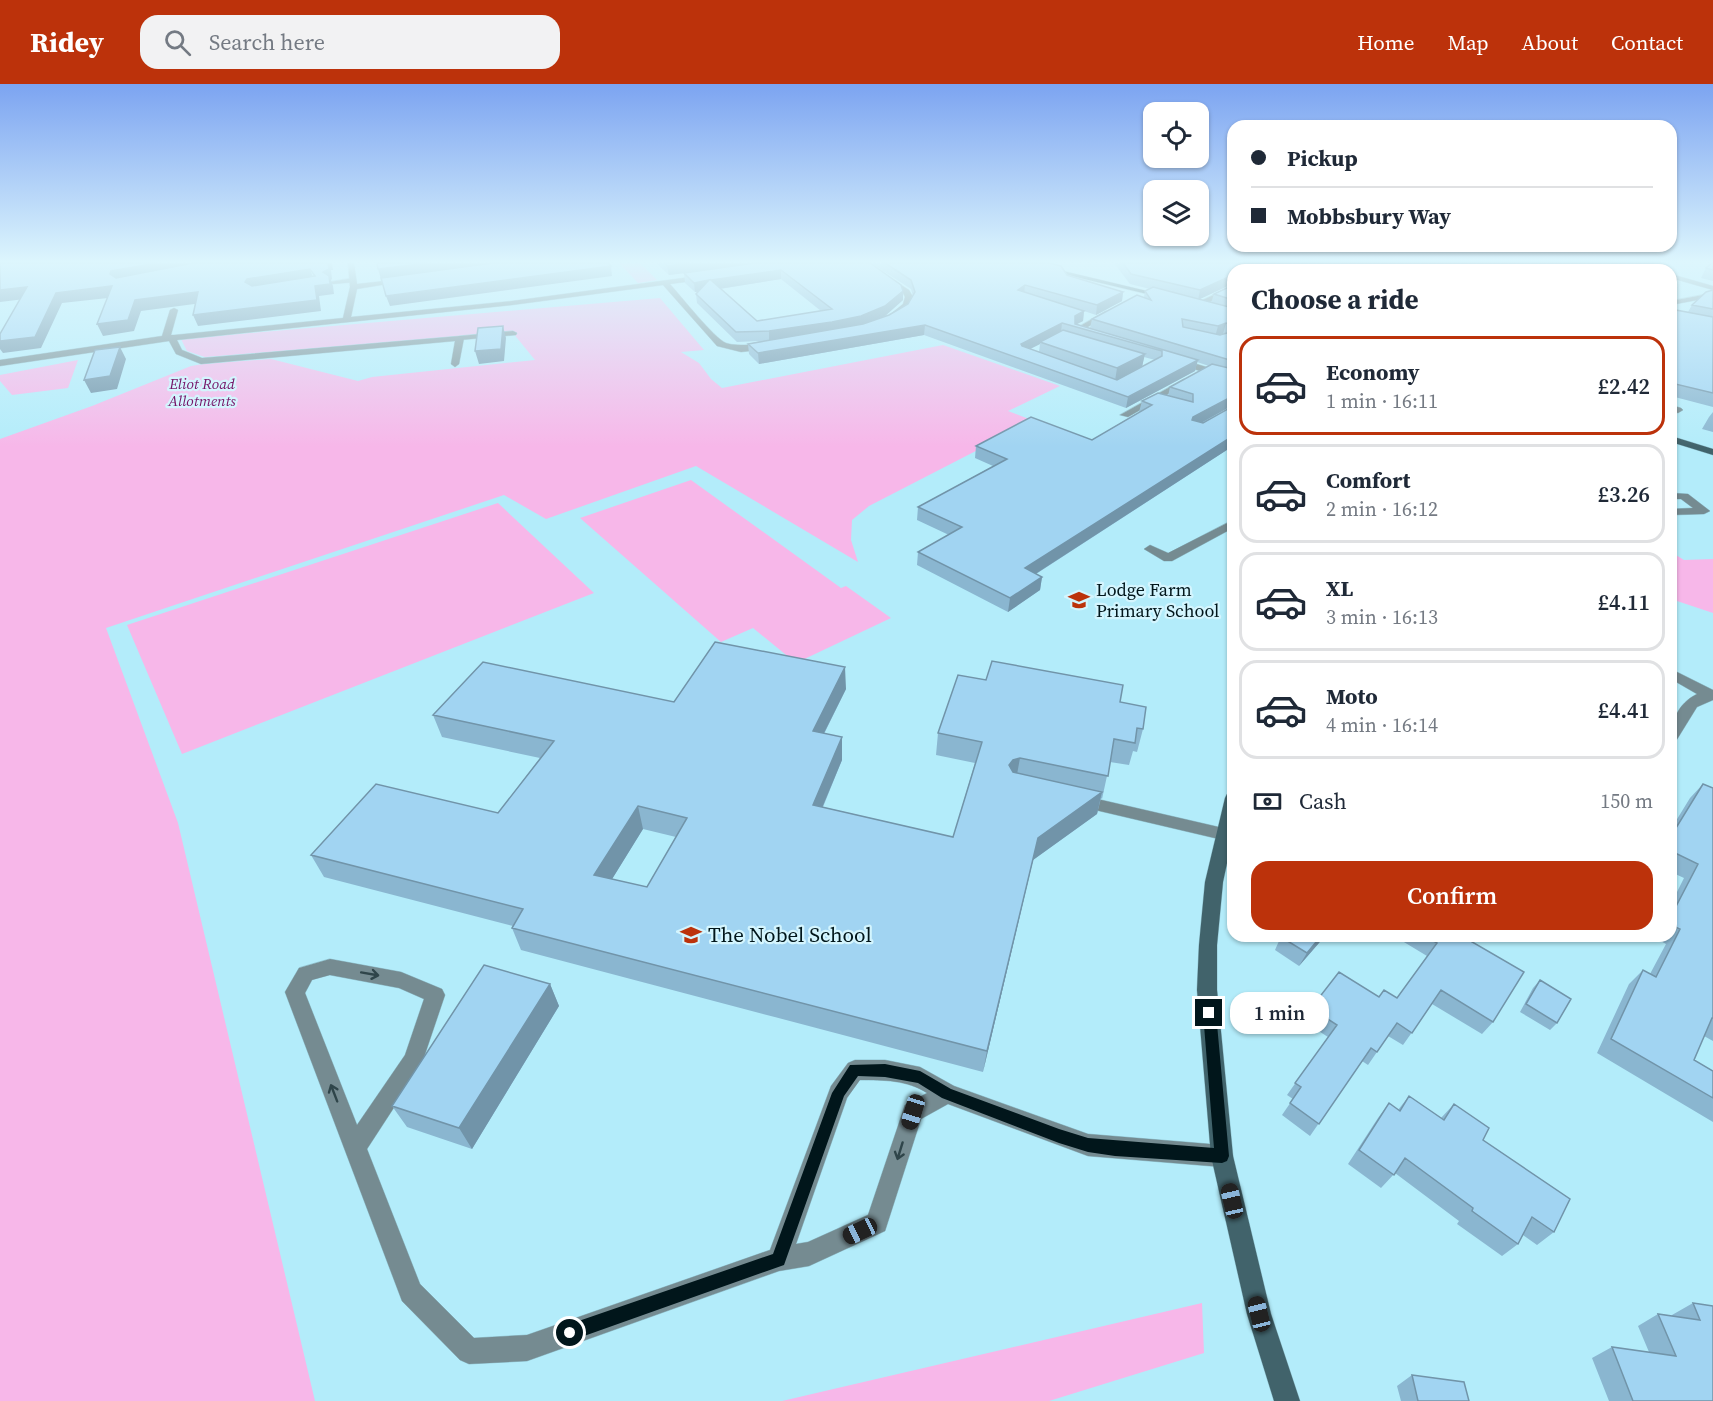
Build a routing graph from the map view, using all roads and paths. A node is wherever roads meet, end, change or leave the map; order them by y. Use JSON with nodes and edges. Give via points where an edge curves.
{"nodes":[{"id":1,"x":171,"y":324,"type":"edge"},
{"id":2,"x":302,"y":324,"type":"edge"},
{"id":3,"x":702,"y":324,"type":"edge"},
{"id":4,"x":1087,"y":324,"type":"edge"},
{"id":5,"x":513,"y":333,"type":"dead end"},
{"id":6,"x":1095,"y":335,"type":"edge"},
{"id":7,"x":168,"y":338,"type":"junction"},
{"id":8,"x":460,"y":338,"type":"junction"},
{"id":9,"x":772,"y":346,"type":"edge"},
{"id":10,"x":1170,"y":358,"type":"edge"},
{"id":11,"x":1,"y":363,"type":"edge"},
{"id":12,"x":455,"y":364,"type":"dead end"},
{"id":13,"x":1208,"y":370,"type":"junction"},
{"id":14,"x":1227,"y":376,"type":"edge"},
{"id":15,"x":1154,"y":399,"type":"junction"},
{"id":16,"x":1165,"y":403,"type":"edge"},
{"id":17,"x":1125,"y":415,"type":"dead end"},
{"id":18,"x":1677,"y":441,"type":"edge"},
{"id":19,"x":1713,"y":452,"type":"edge"},
{"id":20,"x":1677,"y":496,"type":"edge"},
{"id":21,"x":1677,"y":512,"type":"edge"},
{"id":22,"x":1227,"y":526,"type":"edge"},
{"id":23,"x":1150,"y":549,"type":"dead end"},
{"id":24,"x":1677,"y":676,"type":"edge"},
{"id":25,"x":1711,"y":695,"type":"edge"},
{"id":26,"x":1677,"y":727,"type":"edge"},
{"id":27,"x":1069,"y":799,"type":"edge"},
{"id":28,"x":1227,"y":822,"type":"edge"},
{"id":29,"x":1224,"y":834,"type":"junction"},
{"id":30,"x":947,"y":1094,"type":"junction"},
{"id":31,"x":355,"y":1148,"type":"junction"},
{"id":32,"x":1222,"y":1156,"type":"junction"},
{"id":33,"x":778,"y":1259,"type":"junction"},
{"id":34,"x":1287,"y":1401,"type":"edge"}],
"edges":[{"from":1,"to":7,"type":"street"},
{"from":2,"to":7,"type":"street"},
{"from":3,"to":9,"type":"street","via":[[720,344],[741,349]]},
{"from":4,"to":6,"type":"street","via":[[1073,332]]},
{"from":5,"to":8,"type":"street"},
{"from":7,"to":8,"type":"street","via":[[179,352],[202,362]]},
{"from":7,"to":11,"type":"street"},
{"from":8,"to":12,"type":"street"},
{"from":10,"to":13,"type":"street"},
{"from":13,"to":14,"type":"street"},
{"from":13,"to":15,"type":"street"},
{"from":15,"to":16,"type":"street"},
{"from":15,"to":17,"type":"street"},
{"from":18,"to":19,"type":"street"},
{"from":20,"to":21,"type":"street","via":[[1684,496],[1704,511]]},
{"from":22,"to":23,"type":"street","via":[[1168,558]]},
{"from":24,"to":25,"type":"street"},
{"from":25,"to":26,"type":"street","via":[[1690,705]]},
{"from":27,"to":29,"type":"street"},
{"from":28,"to":29,"type":"street"},
{"from":29,"to":32,"type":"street","via":[[1214,882],[1207,978]]},
{"from":30,"to":32,"type":"street","via":[[1088,1145]]},
{"from":30,"to":33,"type":"street","one_way":true,"via":[[913,1112],[878,1223],[809,1254]]},
{"from":30,"to":33,"type":"street","via":[[920,1077],[885,1070],[855,1070],[838,1093]]},
{"from":31,"to":31,"type":"street","one_way":true,"via":[[295,992],[306,974],[330,967],[401,980],[435,995],[414,1059]]},
{"from":31,"to":33,"type":"street","via":[[411,1292],[469,1351],[526,1348]]},
{"from":32,"to":34,"type":"street","via":[[1259,1314]]}]}
